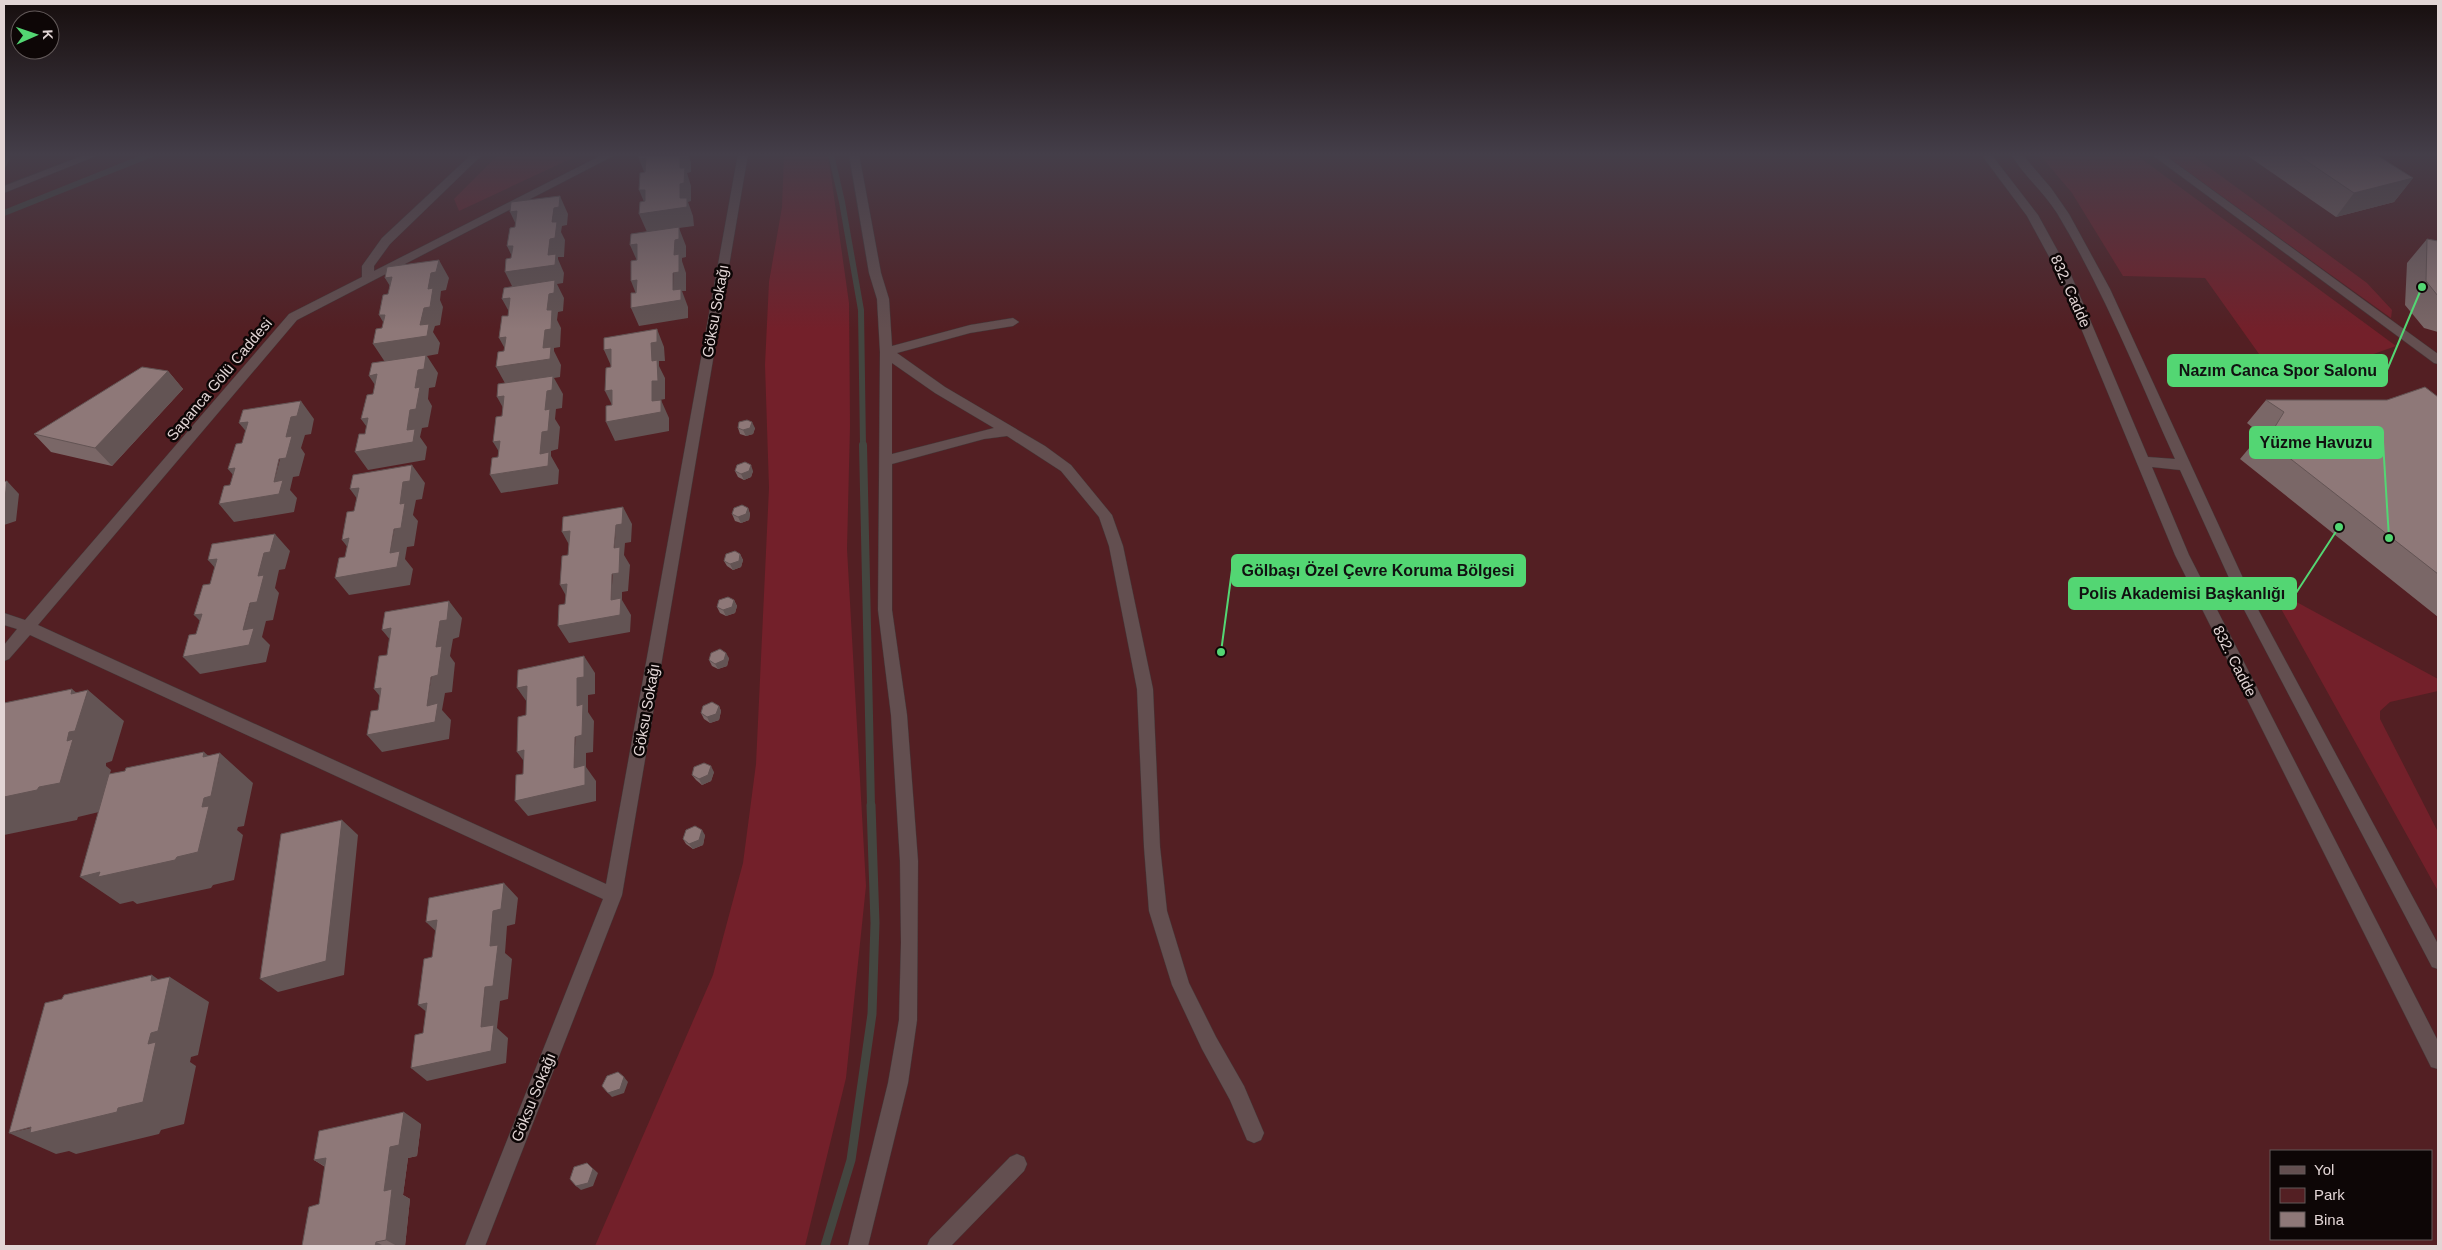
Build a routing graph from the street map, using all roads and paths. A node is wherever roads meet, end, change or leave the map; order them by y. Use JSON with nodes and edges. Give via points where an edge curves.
{"nodes":[{"id":1,"x":416,"y":212,"type":"edge"},
{"id":2,"x":498,"y":212,"type":"edge"},
{"id":3,"x":733,"y":212,"type":"edge"},
{"id":4,"x":864,"y":212,"type":"edge"},
{"id":5,"x":2030,"y":212,"type":"edge"},
{"id":6,"x":2061,"y":212,"type":"edge"},
{"id":7,"x":2236,"y":212,"type":"edge"},
{"id":8,"x":368,"y":279,"type":"junction"},
{"id":9,"x":1013,"y":322,"type":"dead end"},
{"id":10,"x":886,"y":352,"type":"junction"},
{"id":11,"x":2438,"y":360,"type":"edge"},
{"id":12,"x":1008,"y":431,"type":"junction"},
{"id":13,"x":886,"y":461,"type":"junction"},
{"id":14,"x":2142,"y":461,"type":"junction"},
{"id":15,"x":2182,"y":465,"type":"junction"},
{"id":16,"x":4,"y":619,"type":"edge"},
{"id":17,"x":28,"y":627,"type":"junction"},
{"id":18,"x":4,"y":655,"type":"edge"},
{"id":19,"x":613,"y":895,"type":"junction"},
{"id":20,"x":2438,"y":961,"type":"edge"},
{"id":21,"x":2438,"y":1060,"type":"edge"},
{"id":22,"x":1254,"y":1133,"type":"dead end"},
{"id":23,"x":1018,"y":1164,"type":"dead end"},
{"id":24,"x":475,"y":1246,"type":"edge"},
{"id":25,"x":858,"y":1246,"type":"edge"},
{"id":26,"x":937,"y":1246,"type":"edge"}],
"edges":[{"from":1,"to":8,"type":"street","via":[[386,241],[368,266]]},
{"from":2,"to":8,"type":"street","name":"Sapanca Gölü Caddesi"},
{"from":3,"to":19,"type":"street","name":"Göksu Sokağı"},
{"from":4,"to":10,"type":"street","via":[[883,299]]},
{"from":5,"to":14,"type":"street","name":"832. Cadde","via":[[2065,275]]},
{"from":6,"to":15,"type":"street","name":"832. Cadde","via":[[2104,289]]},
{"from":7,"to":11,"type":"street"},
{"from":8,"to":17,"type":"street","name":"Sapanca Gölü Caddesi","via":[[293,317]]},
{"from":9,"to":10,"type":"street","via":[[970,329]]},
{"from":10,"to":12,"type":"street","via":[[940,390]]},
{"from":10,"to":13,"type":"street"},
{"from":12,"to":13,"type":"street","via":[[984,434]]},
{"from":12,"to":22,"type":"street","via":[[1066,468],[1105,515],[1113,538],[1145,689],[1158,912],[1181,986],[1237,1093]]},
{"from":13,"to":25,"type":"street","via":[[885,610],[898,715],[909,861],[908,1020],[898,1084]]},
{"from":14,"to":15,"type":"street"},
{"from":14,"to":21,"type":"street","name":"832. Cadde","via":[[2221,636]]},
{"from":15,"to":20,"type":"street","name":"832. Cadde","via":[[2247,602]]},
{"from":16,"to":17,"type":"street"},
{"from":17,"to":18,"type":"street","name":"Sapanca Gölü Caddesi"},
{"from":17,"to":19,"type":"street"},
{"from":19,"to":24,"type":"street","name":"Göksu Sokağı"},
{"from":23,"to":26,"type":"street"}]}
